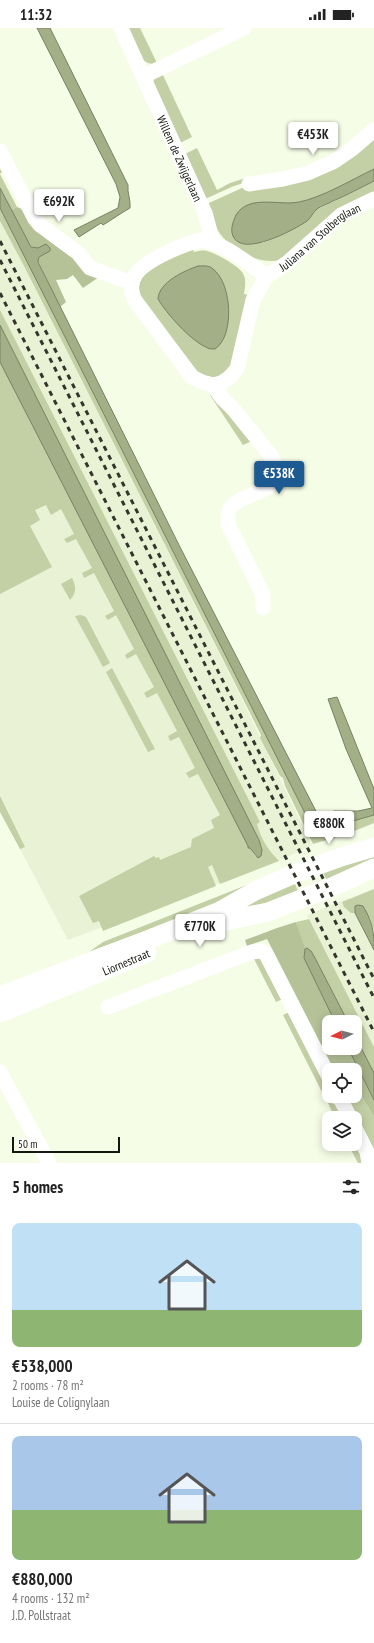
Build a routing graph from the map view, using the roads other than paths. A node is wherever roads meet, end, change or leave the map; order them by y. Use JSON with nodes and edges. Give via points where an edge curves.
{"nodes":[{"id":1,"x":121,"y":28,"type":"edge"},
{"id":2,"x":244,"y":28,"type":"edge"},
{"id":3,"x":144,"y":76,"type":"junction"},
{"id":4,"x":374,"y":130,"type":"edge"},
{"id":5,"x":0,"y":151,"type":"edge"},
{"id":6,"x":249,"y":184,"type":"dead end"},
{"id":7,"x":374,"y":199,"type":"edge"},
{"id":8,"x":213,"y":242,"type":"junction"},
{"id":9,"x":267,"y":276,"type":"junction"},
{"id":10,"x":132,"y":283,"type":"junction"},
{"id":11,"x":213,"y":385,"type":"junction"},
{"id":12,"x":262,"y":608,"type":"dead end"},
{"id":13,"x":374,"y":847,"type":"edge"},
{"id":14,"x":374,"y":868,"type":"edge"},
{"id":15,"x":0,"y":996,"type":"edge"},
{"id":16,"x":108,"y":1006,"type":"dead end"},
{"id":17,"x":0,"y":1013,"type":"edge"},
{"id":18,"x":322,"y":1063,"type":"edge"},
{"id":19,"x":0,"y":1072,"type":"edge"},
{"id":20,"x":362,"y":1142,"type":"edge"},
{"id":21,"x":49,"y":1163,"type":"edge"},
{"id":22,"x":369,"y":1163,"type":"edge"}],
"edges":[{"from":1,"to":3,"type":"street","name":"Willem de Zwijgerlaan"},
{"from":2,"to":3,"type":"street"},
{"from":3,"to":8,"type":"street","name":"Willem de Zwijgerlaan","via":[[205,214]]},
{"from":4,"to":6,"type":"street","via":[[333,162],[308,173]]},
{"from":5,"to":10,"type":"street","via":[[40,225],[78,253],[90,268]]},
{"from":7,"to":9,"type":"street","name":"Juliana van Stolberglaan","via":[[341,215],[287,264]]},
{"from":8,"to":9,"type":"street","name":"Juliana van Stolberglaan"},
{"from":8,"to":10,"type":"street","name":"Juliana van Stolberglaan","via":[[192,242],[163,254],[136,274]]},
{"from":9,"to":11,"type":"street","name":"Juliana van Stolberglaan","via":[[253,300],[237,369],[229,378]]},
{"from":10,"to":11,"type":"street","via":[[134,299],[192,377]]},
{"from":11,"to":12,"type":"street","via":[[272,457],[276,466],[276,475],[272,483],[233,504],[228,516],[228,524],[263,595]]},
{"from":13,"to":15,"type":"street","name":"Liornestraat","via":[[294,874],[254,891],[220,911]]},
{"from":14,"to":17,"type":"street","name":"Liornestraat","via":[[268,912],[225,921]]},
{"from":16,"to":18,"type":"street","via":[[261,950],[267,956]]},
{"from":19,"to":21,"type":"street"},
{"from":20,"to":22,"type":"street"}]}
